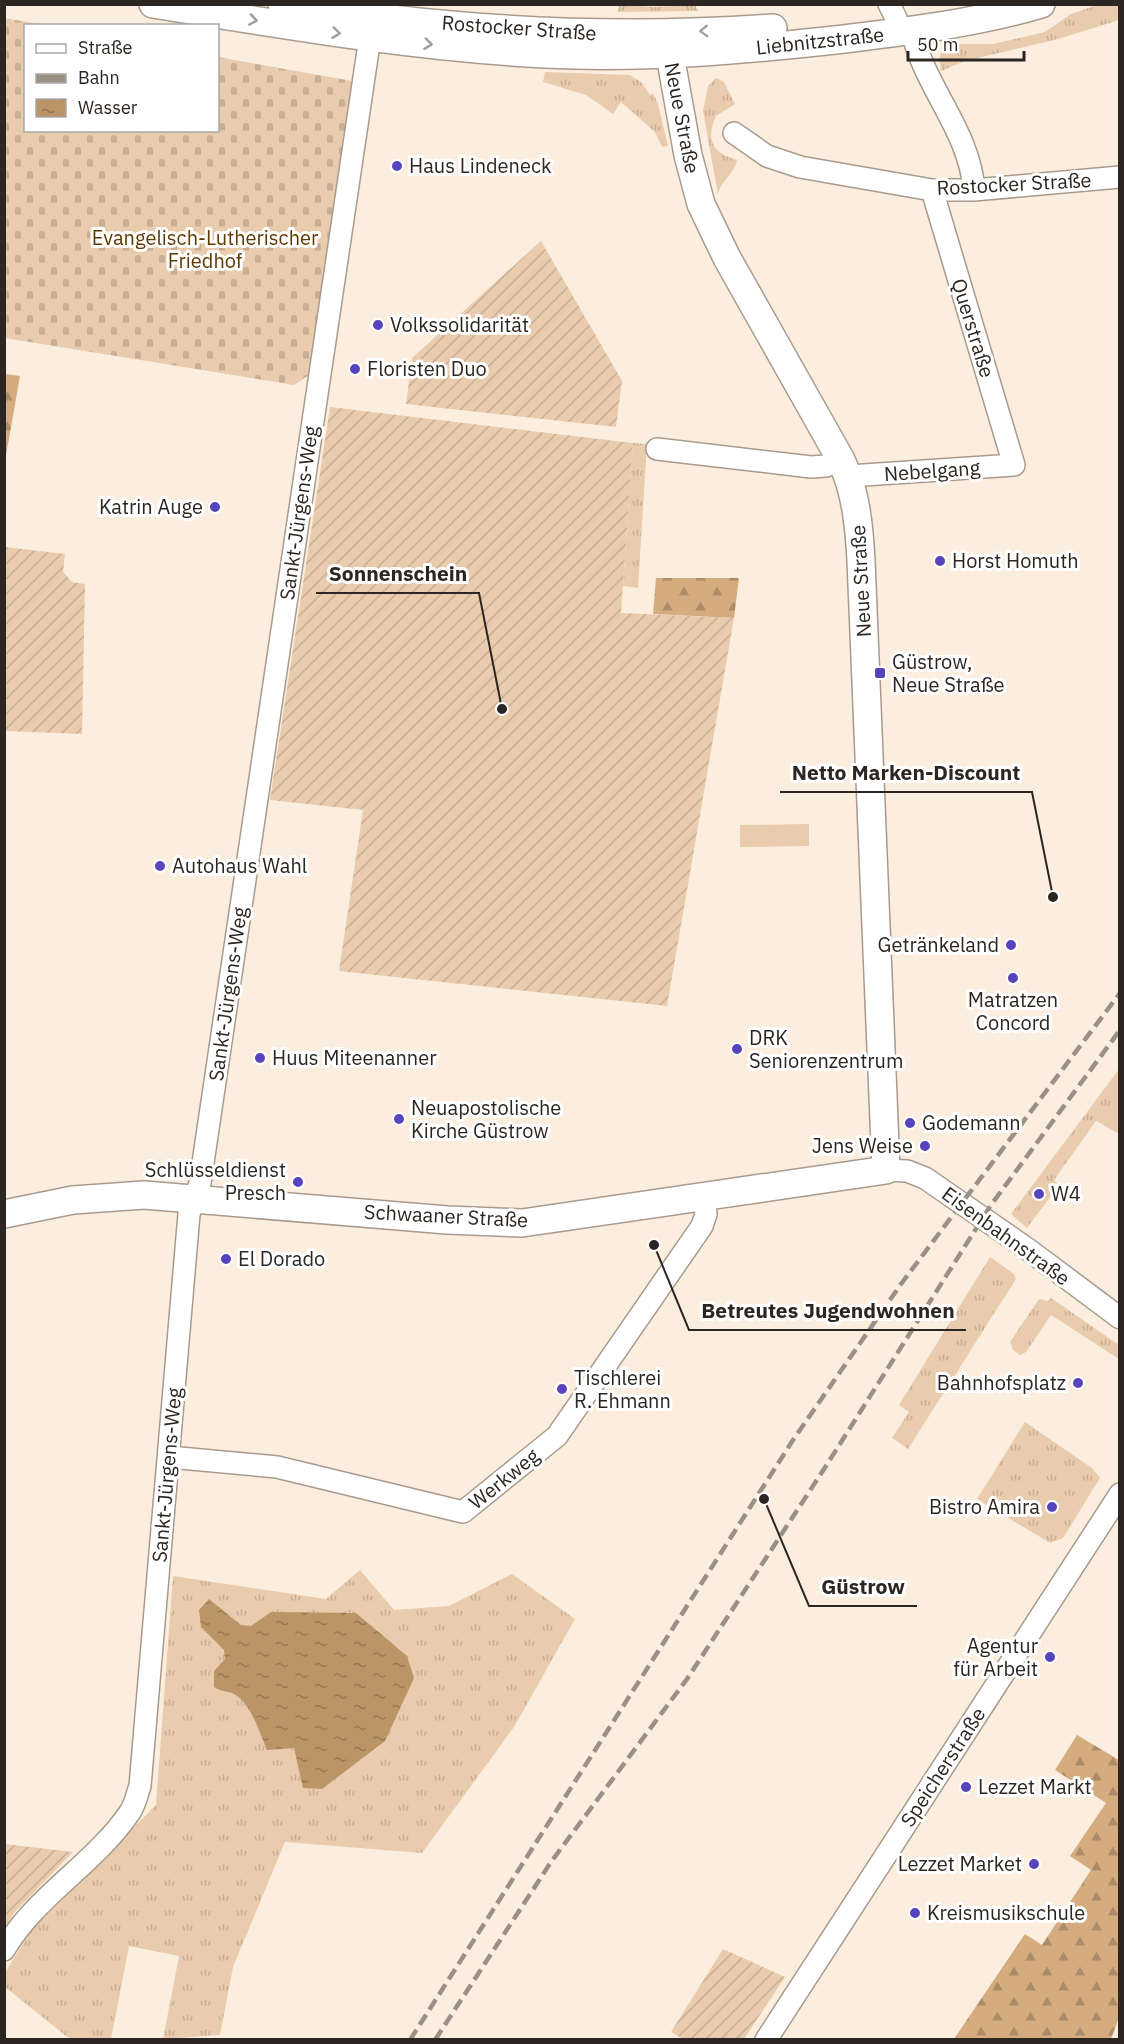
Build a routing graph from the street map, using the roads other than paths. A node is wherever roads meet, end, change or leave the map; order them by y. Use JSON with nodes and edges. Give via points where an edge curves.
{"nodes":[{"id":1,"x":153,"y":4,"type":"edge"},
{"id":2,"x":968,"y":4,"type":"edge"},
{"id":3,"x":1041,"y":4,"type":"edge"},
{"id":4,"x":296,"y":11,"type":"edge"},
{"id":5,"x":899,"y":18,"type":"edge"},
{"id":6,"x":370,"y":37,"type":"junction"},
{"id":7,"x":668,"y":43,"type":"junction"},
{"id":8,"x":734,"y":133,"type":"dead end"},
{"id":9,"x":1119,"y":177,"type":"edge"},
{"id":10,"x":932,"y":190,"type":"junction"},
{"id":11,"x":974,"y":190,"type":"junction"},
{"id":12,"x":657,"y":449,"type":"dead end"},
{"id":13,"x":1014,"y":465,"type":"joint"},
{"id":14,"x":845,"y":468,"type":"junction"},
{"id":15,"x":886,"y":1170,"type":"junction"},
{"id":16,"x":195,"y":1198,"type":"junction"},
{"id":17,"x":704,"y":1198,"type":"junction"},
{"id":18,"x":4,"y":1214,"type":"edge"},
{"id":19,"x":1119,"y":1318,"type":"edge"},
{"id":20,"x":169,"y":1457,"type":"junction"},
{"id":21,"x":1119,"y":1494,"type":"edge"},
{"id":22,"x":4,"y":1950,"type":"edge"},
{"id":23,"x":766,"y":2040,"type":"edge"}],
"edges":[{"from":1,"to":4,"type":"main road","one_way":true},
{"from":2,"to":5,"type":"main road","name":"Liebnitzstraße"},
{"from":3,"to":5,"type":"main road","name":"Liebnitzstraße","via":[[993,16]]},
{"from":4,"to":6,"type":"main road","name":"Rostocker Straße","one_way":true},
{"from":4,"to":7,"type":"main road","name":"Rostocker Straße"},
{"from":5,"to":7,"type":"main road","name":"Liebnitzstraße","via":[[816,42]]},
{"from":5,"to":11,"type":"street","via":[[968,153]]},
{"from":6,"to":7,"type":"main road","name":"Rostocker Straße","one_way":true,"via":[[547,54]]},
{"from":6,"to":16,"type":"street","name":"Sankt-Jürgens-Weg"},
{"from":7,"to":14,"type":"main road","name":"Neue Straße","via":[[687,155],[700,204]]},
{"from":8,"to":10,"type":"street","name":"Rostocker Straße","via":[[767,156],[800,166]]},
{"from":9,"to":11,"type":"street","name":"Rostocker Straße"},
{"from":10,"to":11,"type":"street","name":"Rostocker Straße"},
{"from":10,"to":13,"type":"street","name":"Querstraße"},
{"from":12,"to":14,"type":"street","name":"Nebelgang"},
{"from":13,"to":14,"type":"street","name":"Nebelgang"},
{"from":14,"to":15,"type":"main road","name":"Neue Straße","via":[[860,540]]},
{"from":15,"to":17,"type":"main road","name":"Schwaaner Straße"},
{"from":15,"to":19,"type":"street","name":"Eisenbahnstraße","via":[[925,1178]]},
{"from":16,"to":17,"type":"main road","name":"Schwaaner Straße","via":[[522,1223]]},
{"from":16,"to":18,"type":"main road","name":"Schwaaner Straße","via":[[112,1195]]},
{"from":16,"to":20,"type":"street","name":"Sankt-Jürgens-Weg","via":[[189,1214]]},
{"from":17,"to":20,"type":"street","name":"Werkweg","via":[[706,1214],[702,1226],[557,1436],[463,1512],[278,1467]]},
{"from":20,"to":22,"type":"street","name":"Sankt-Jürgens-Weg","via":[[140,1786],[132,1810],[45,1899]]},
{"from":21,"to":23,"type":"street","name":"Speicherstraße"}]}
